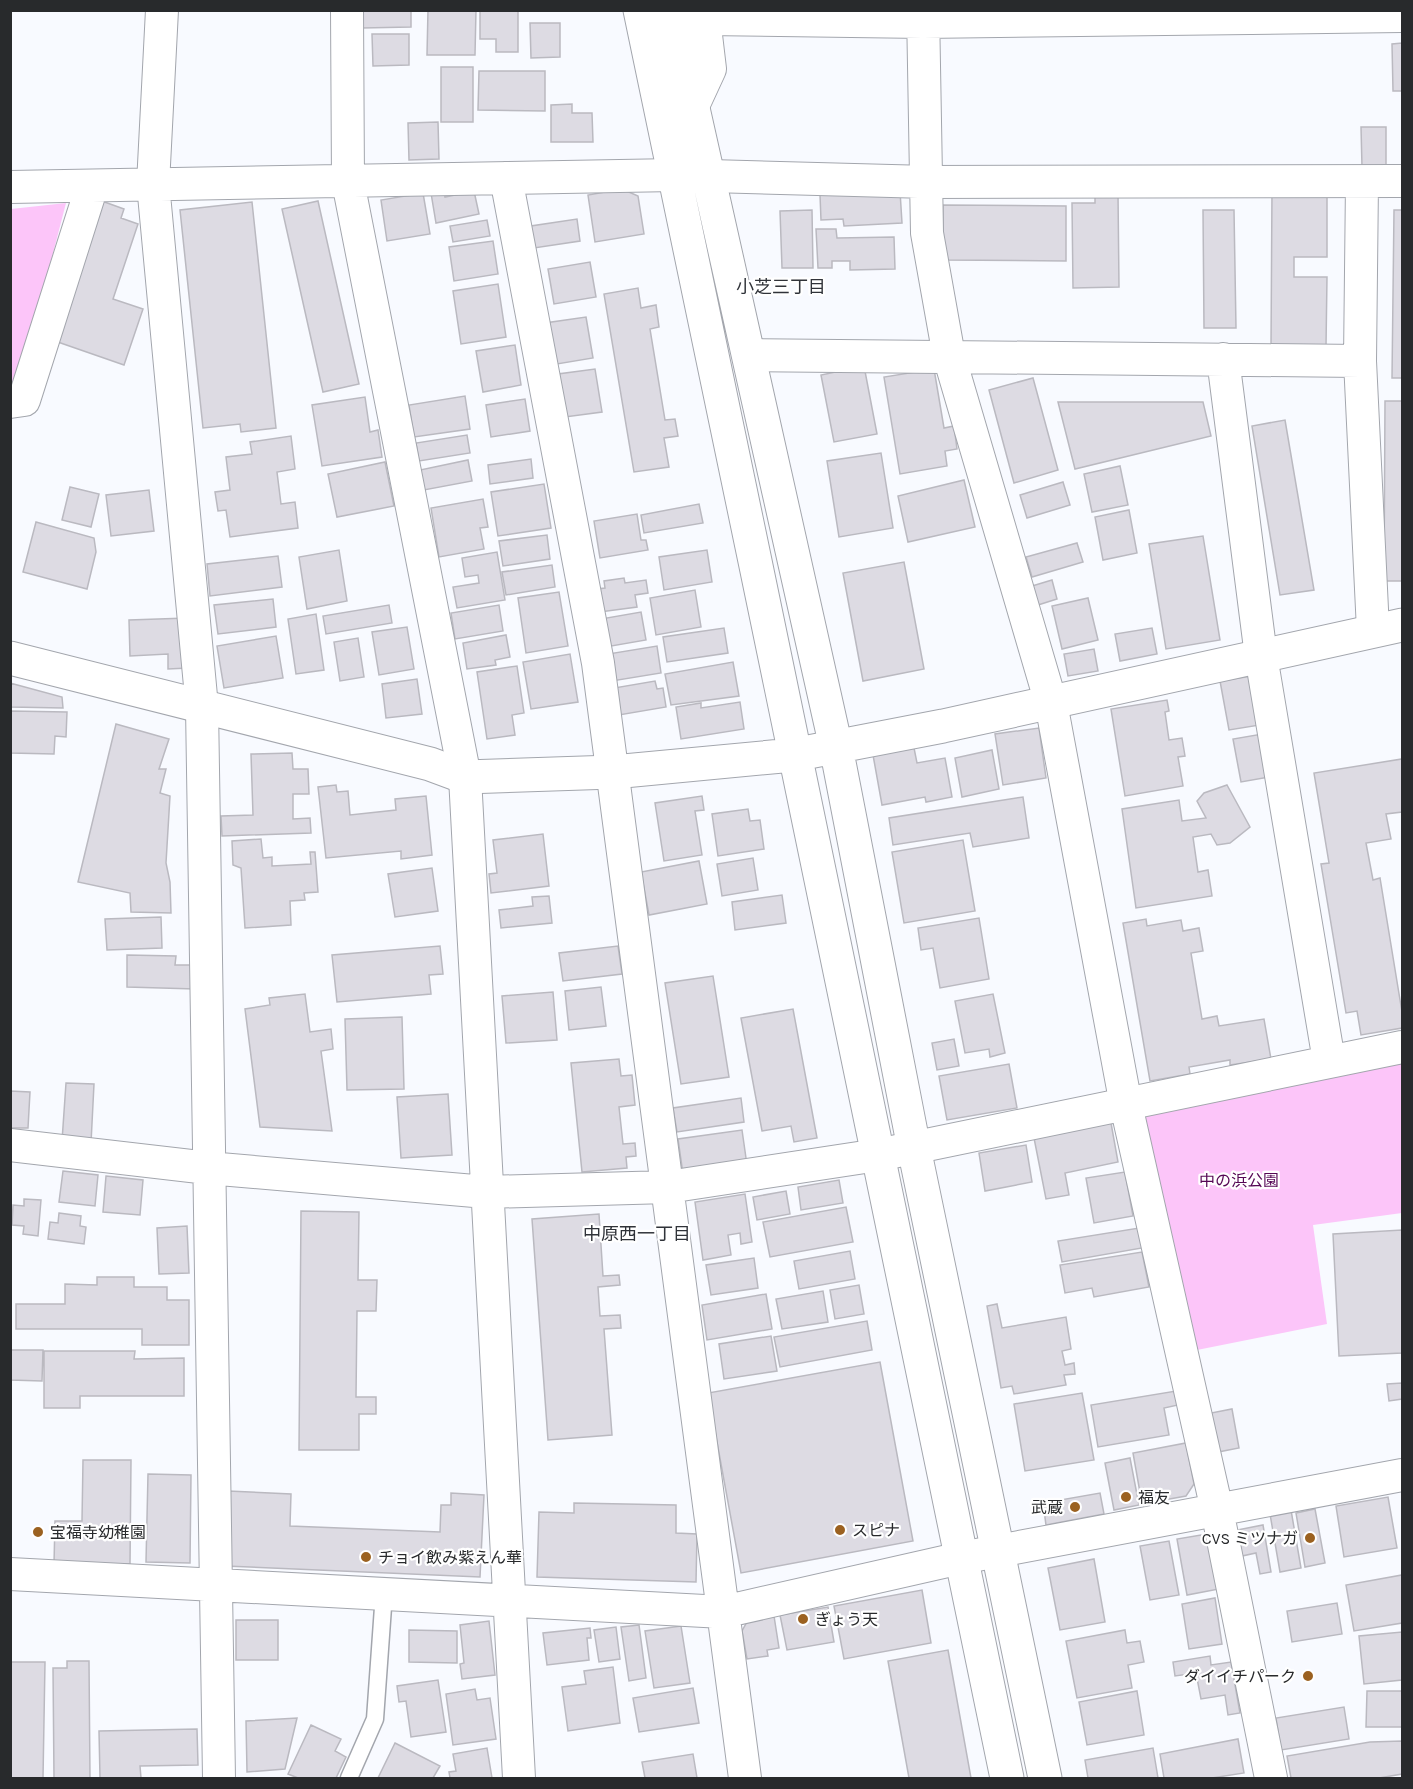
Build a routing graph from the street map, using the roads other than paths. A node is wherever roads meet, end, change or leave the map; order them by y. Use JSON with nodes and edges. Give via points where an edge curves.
{"nodes":[{"id":1,"x":162,"y":10,"type":"edge"},
{"id":2,"x":347,"y":10,"type":"edge"},
{"id":3,"x":640,"y":10,"type":"edge"},
{"id":4,"x":671,"y":10,"type":"edge"},
{"id":5,"x":1132,"y":14,"type":"edge"},
{"id":6,"x":704,"y":15,"type":"edge"},
{"id":7,"x":923,"y":16,"type":"edge"},
{"id":8,"x":1402,"y":16,"type":"edge"},
{"id":9,"x":692,"y":108,"type":"junction"},
{"id":10,"x":675,"y":175,"type":"junction"},
{"id":11,"x":707,"y":176,"type":"junction"},
{"id":12,"x":506,"y":178,"type":"junction"},
{"id":13,"x":1402,"y":181,"type":"edge"},
{"id":14,"x":348,"y":182,"type":"junction"},
{"id":15,"x":928,"y":182,"type":"junction"},
{"id":16,"x":1362,"y":182,"type":"junction"},
{"id":17,"x":153,"y":184,"type":"junction"},
{"id":18,"x":92,"y":186,"type":"junction"},
{"id":19,"x":10,"y":187,"type":"edge"},
{"id":20,"x":749,"y":356,"type":"junction"},
{"id":21,"x":949,"y":356,"type":"junction"},
{"id":22,"x":1223,"y":359,"type":"junction"},
{"id":23,"x":1360,"y":361,"type":"junction"},
{"id":24,"x":10,"y":402,"type":"edge"},
{"id":25,"x":1388,"y":628,"type":"edge"},
{"id":26,"x":1261,"y":656,"type":"junction"},
{"id":27,"x":10,"y":658,"type":"edge"},
{"id":28,"x":1051,"y":703,"type":"junction"},
{"id":29,"x":202,"y":707,"type":"junction"},
{"id":30,"x":836,"y":747,"type":"junction"},
{"id":31,"x":793,"y":755,"type":"junction"},
{"id":32,"x":613,"y":772,"type":"junction"},
{"id":33,"x":465,"y":777,"type":"junction"},
{"id":34,"x":1402,"y":1047,"type":"edge"},
{"id":35,"x":1329,"y":1061,"type":"junction"},
{"id":36,"x":1126,"y":1105,"type":"junction"},
{"id":37,"x":10,"y":1145,"type":"edge"},
{"id":38,"x":914,"y":1148,"type":"junction"},
{"id":39,"x":878,"y":1155,"type":"junction"},
{"id":40,"x":208,"y":1168,"type":"junction"},
{"id":41,"x":668,"y":1187,"type":"junction"},
{"id":42,"x":486,"y":1192,"type":"junction"},
{"id":43,"x":1402,"y":1474,"type":"edge"},
{"id":44,"x":1217,"y":1510,"type":"junction"},
{"id":45,"x":998,"y":1551,"type":"junction"},
{"id":46,"x":961,"y":1558,"type":"junction"},
{"id":47,"x":10,"y":1574,"type":"edge"},
{"id":48,"x":215,"y":1583,"type":"junction"},
{"id":49,"x":384,"y":1593,"type":"junction"},
{"id":50,"x":507,"y":1600,"type":"junction"},
{"id":51,"x":723,"y":1612,"type":"junction"},
{"id":52,"x":219,"y":1779,"type":"edge"},
{"id":53,"x":349,"y":1779,"type":"edge"},
{"id":54,"x":519,"y":1779,"type":"edge"},
{"id":55,"x":744,"y":1779,"type":"edge"},
{"id":56,"x":1006,"y":1779,"type":"edge"},
{"id":57,"x":1045,"y":1779,"type":"edge"},
{"id":58,"x":1271,"y":1779,"type":"edge"}],
"edges":[{"from":1,"to":17,"type":"street"},
{"from":2,"to":14,"type":"street"},
{"from":3,"to":10,"type":"street"},
{"from":4,"to":9,"type":"street"},
{"from":5,"to":7,"type":"street"},
{"from":5,"to":8,"type":"street"},
{"from":6,"to":7,"type":"street"},
{"from":6,"to":9,"type":"street","via":[[710,69]]},
{"from":7,"to":15,"type":"street"},
{"from":9,"to":11,"type":"street"},
{"from":10,"to":11,"type":"street"},
{"from":10,"to":12,"type":"street"},
{"from":10,"to":31,"type":"street"},
{"from":11,"to":15,"type":"street"},
{"from":11,"to":20,"type":"street"},
{"from":12,"to":14,"type":"street"},
{"from":12,"to":32,"type":"street","via":[[598,663]]},
{"from":13,"to":16,"type":"street"},
{"from":14,"to":17,"type":"street"},
{"from":14,"to":33,"type":"street"},
{"from":15,"to":16,"type":"street"},
{"from":15,"to":21,"type":"street","via":[[927,233]]},
{"from":16,"to":23,"type":"street"},
{"from":17,"to":18,"type":"street"},
{"from":17,"to":29,"type":"street"},
{"from":18,"to":19,"type":"street"},
{"from":18,"to":24,"type":"street","via":[[24,400]]},
{"from":20,"to":21,"type":"street"},
{"from":20,"to":30,"type":"street"},
{"from":21,"to":22,"type":"street"},
{"from":21,"to":28,"type":"street"},
{"from":22,"to":23,"type":"street"},
{"from":22,"to":26,"type":"street"},
{"from":23,"to":25,"type":"street"},
{"from":25,"to":26,"type":"street"},
{"from":26,"to":28,"type":"street"},
{"from":26,"to":35,"type":"street"},
{"from":27,"to":29,"type":"street"},
{"from":28,"to":30,"type":"street"},
{"from":28,"to":36,"type":"street"},
{"from":29,"to":33,"type":"street","via":[[430,764]]},
{"from":29,"to":40,"type":"street"},
{"from":30,"to":31,"type":"street"},
{"from":30,"to":38,"type":"street"},
{"from":31,"to":32,"type":"street"},
{"from":31,"to":39,"type":"street"},
{"from":32,"to":33,"type":"street"},
{"from":32,"to":41,"type":"street"},
{"from":33,"to":42,"type":"street"},
{"from":34,"to":35,"type":"street"},
{"from":35,"to":36,"type":"street"},
{"from":36,"to":38,"type":"street"},
{"from":36,"to":44,"type":"street"},
{"from":37,"to":40,"type":"street"},
{"from":38,"to":39,"type":"street"},
{"from":38,"to":45,"type":"street"},
{"from":39,"to":41,"type":"street"},
{"from":39,"to":46,"type":"street"},
{"from":40,"to":42,"type":"street"},
{"from":40,"to":48,"type":"street"},
{"from":41,"to":42,"type":"street"},
{"from":41,"to":51,"type":"street"},
{"from":42,"to":50,"type":"street"},
{"from":43,"to":44,"type":"street"},
{"from":44,"to":45,"type":"street"},
{"from":44,"to":58,"type":"street"},
{"from":45,"to":46,"type":"street"},
{"from":45,"to":57,"type":"street"},
{"from":46,"to":51,"type":"street"},
{"from":46,"to":56,"type":"street"},
{"from":47,"to":48,"type":"street"},
{"from":48,"to":49,"type":"street"},
{"from":48,"to":52,"type":"street"},
{"from":49,"to":50,"type":"street"},
{"from":49,"to":53,"type":"lane","via":[[375,1719]]},
{"from":50,"to":51,"type":"street"},
{"from":50,"to":54,"type":"street"},
{"from":51,"to":55,"type":"street"}]}
